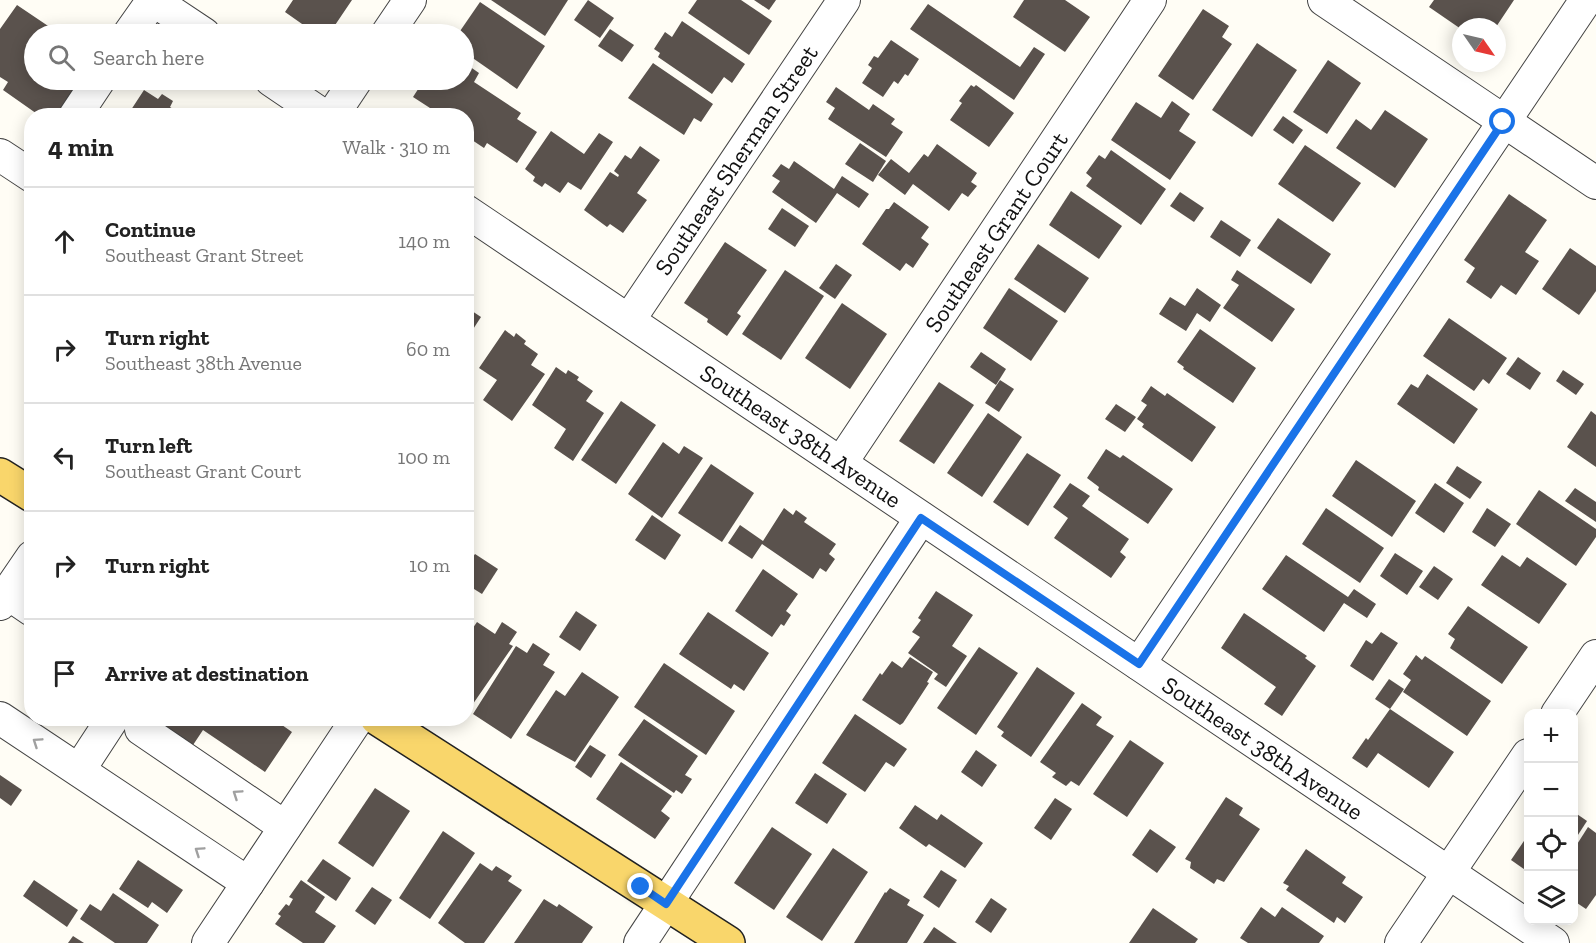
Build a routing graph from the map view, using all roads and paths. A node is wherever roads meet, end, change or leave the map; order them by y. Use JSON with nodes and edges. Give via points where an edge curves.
{"nodes":[{"id":1,"x":153,"y":0,"type":"edge"},
{"id":2,"x":410,"y":0,"type":"edge"},
{"id":3,"x":844,"y":0,"type":"edge"},
{"id":4,"x":1150,"y":0,"type":"edge"},
{"id":5,"x":1324,"y":0,"type":"edge"},
{"id":6,"x":1586,"y":0,"type":"edge"},
{"id":7,"x":136,"y":24,"type":"edge"},
{"id":8,"x":189,"y":24,"type":"edge"},
{"id":9,"x":394,"y":24,"type":"edge"},
{"id":10,"x":92,"y":90,"type":"edge"},
{"id":11,"x":286,"y":90,"type":"edge"},
{"id":12,"x":349,"y":90,"type":"edge"},
{"id":13,"x":80,"y":108,"type":"edge"},
{"id":14,"x":312,"y":108,"type":"edge"},
{"id":15,"x":337,"y":108,"type":"edge"},
{"id":16,"x":1503,"y":122,"type":"junction"},
{"id":17,"x":0,"y":155,"type":"edge"},
{"id":18,"x":24,"y":171,"type":"edge"},
{"id":19,"x":1596,"y":183,"type":"edge"},
{"id":20,"x":474,"y":216,"type":"edge"},
{"id":21,"x":629,"y":320,"type":"junction"},
{"id":22,"x":841,"y":463,"type":"junction"},
{"id":23,"x":0,"y":475,"type":"edge"},
{"id":24,"x":24,"y":490,"type":"edge"},
{"id":25,"x":921,"y":518,"type":"junction"},
{"id":26,"x":24,"y":571,"type":"edge"},
{"id":27,"x":10,"y":595,"type":"edge"},
{"id":28,"x":1596,"y":656,"type":"edge"},
{"id":29,"x":1139,"y":664,"type":"junction"},
{"id":30,"x":1560,"y":709,"type":"edge"},
{"id":31,"x":0,"y":718,"type":"edge"},
{"id":32,"x":108,"y":726,"type":"edge"},
{"id":33,"x":143,"y":726,"type":"edge"},
{"id":34,"x":353,"y":726,"type":"edge"},
{"id":35,"x":390,"y":726,"type":"edge"},
{"id":36,"x":1524,"y":761,"type":"edge"},
{"id":37,"x":79,"y":770,"type":"junction"},
{"id":38,"x":285,"y":826,"type":"junction"},
{"id":39,"x":1448,"y":873,"type":"junction"},
{"id":40,"x":248,"y":883,"type":"junction"},
{"id":41,"x":666,"y":904,"type":"junction"},
{"id":42,"x":208,"y":943,"type":"edge"},
{"id":43,"x":640,"y":943,"type":"edge"},
{"id":44,"x":728,"y":943,"type":"edge"},
{"id":45,"x":1401,"y":943,"type":"edge"},
{"id":46,"x":1553,"y":943,"type":"edge"}],
"edges":[{"from":1,"to":7,"type":"street"},
{"from":1,"to":8,"type":"street"},
{"from":2,"to":9,"type":"street"},
{"from":3,"to":21,"type":"street","name":"Southeast Sherman Street"},
{"from":4,"to":22,"type":"street","name":"Southeast Grant Court"},
{"from":5,"to":16,"type":"street"},
{"from":6,"to":16,"type":"street"},
{"from":10,"to":13,"type":"street"},
{"from":11,"to":14,"type":"street"},
{"from":12,"to":15,"type":"street"},
{"from":16,"to":19,"type":"street"},
{"from":16,"to":29,"type":"street"},
{"from":17,"to":18,"type":"street"},
{"from":20,"to":21,"type":"street","name":"Southeast 38th Avenue"},
{"from":21,"to":22,"type":"street","name":"Southeast 38th Avenue"},
{"from":22,"to":25,"type":"street","name":"Southeast 38th Avenue"},
{"from":23,"to":24,"type":"main road"},
{"from":25,"to":29,"type":"street","name":"Southeast 38th Avenue"},
{"from":25,"to":41,"type":"street"},
{"from":26,"to":27,"type":"street"},
{"from":28,"to":30,"type":"street"},
{"from":29,"to":39,"type":"street","name":"Southeast 38th Avenue"},
{"from":37,"to":31,"type":"street","one_way":true},
{"from":32,"to":37,"type":"street"},
{"from":38,"to":33,"type":"street","one_way":true,"via":[[141,729]]},
{"from":34,"to":38,"type":"street"},
{"from":35,"to":41,"type":"main road"},
{"from":36,"to":39,"type":"street"},
{"from":40,"to":37,"type":"street","one_way":true},
{"from":38,"to":40,"type":"street"},
{"from":39,"to":45,"type":"street"},
{"from":39,"to":46,"type":"street","name":"Southeast 38th Avenue"},
{"from":40,"to":42,"type":"street"},
{"from":41,"to":43,"type":"street"},
{"from":41,"to":44,"type":"main road"}]}
